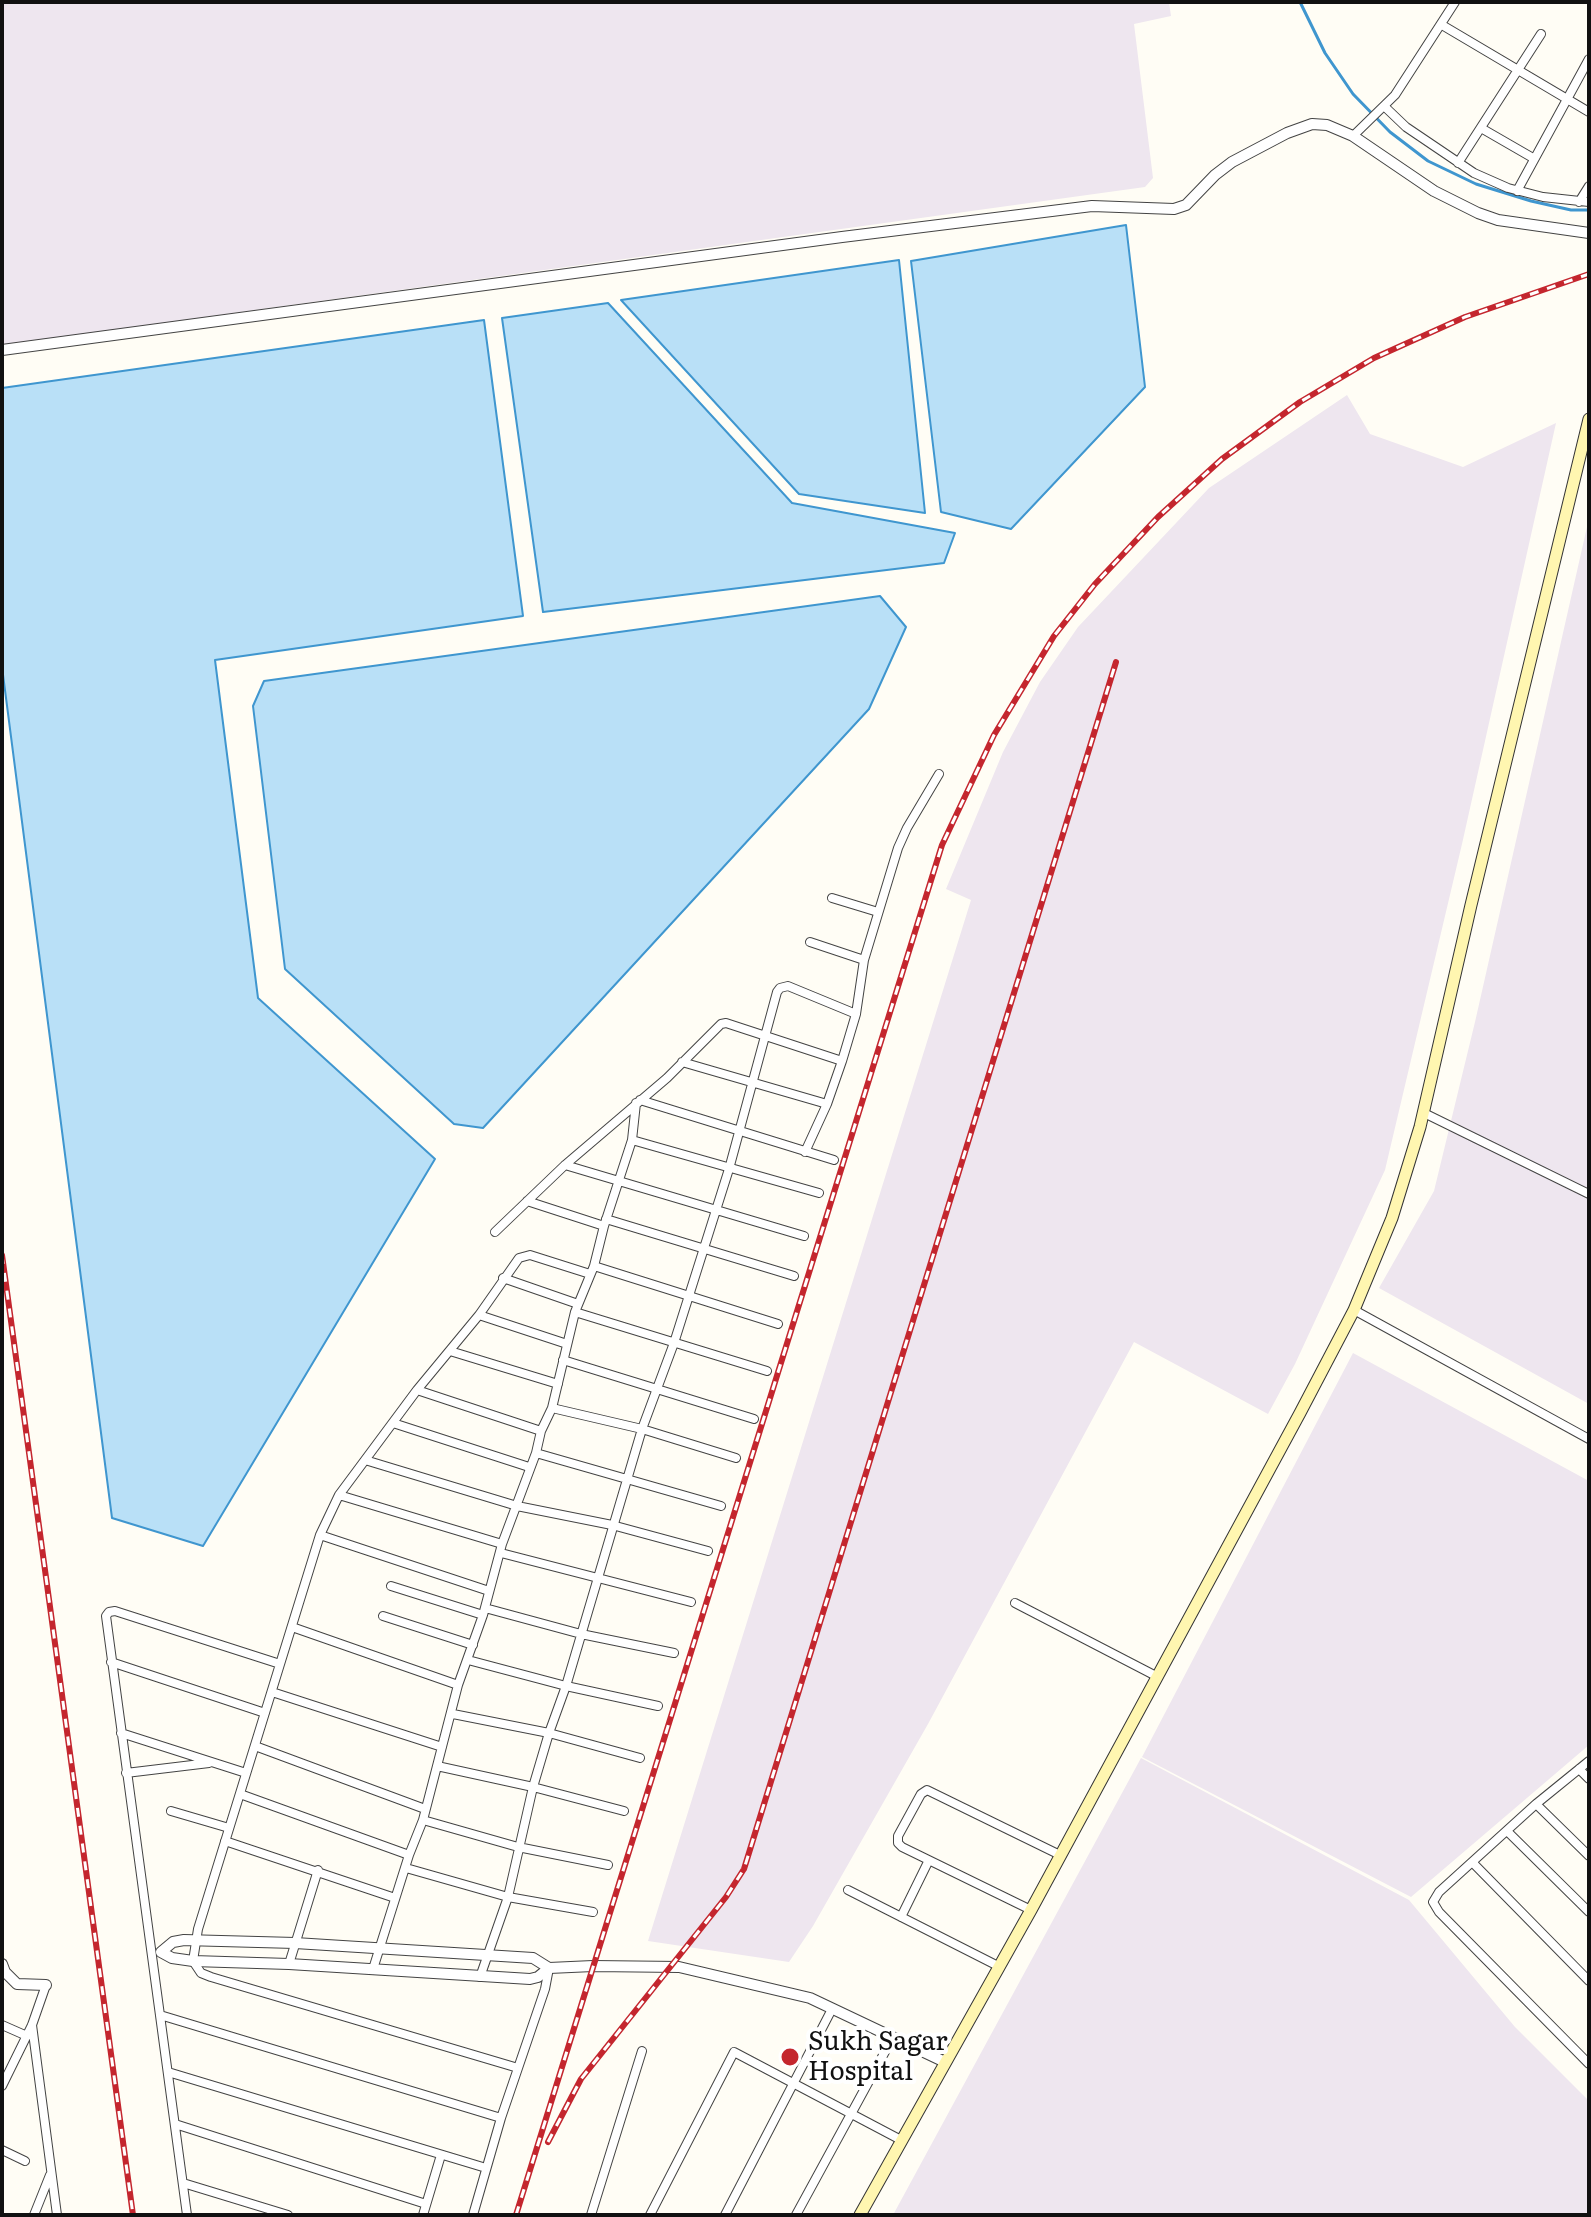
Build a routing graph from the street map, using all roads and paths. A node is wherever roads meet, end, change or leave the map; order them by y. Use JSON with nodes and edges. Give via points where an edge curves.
{"nodes":[{"id":1,"x":1455,"y":2,"type":"edge"},
{"id":2,"x":1442,"y":25,"type":"junction"},
{"id":3,"x":1541,"y":34,"type":"dead end"},
{"id":4,"x":1589,"y":59,"type":"edge"},
{"id":5,"x":1518,"y":69,"type":"junction"},
{"id":6,"x":1568,"y":100,"type":"junction"},
{"id":7,"x":1381,"y":109,"type":"junction"},
{"id":8,"x":1589,"y":112,"type":"edge"},
{"id":9,"x":1481,"y":128,"type":"junction"},
{"id":10,"x":1353,"y":136,"type":"junction"},
{"id":11,"x":1533,"y":158,"type":"junction"},
{"id":12,"x":1458,"y":163,"type":"junction"},
{"id":13,"x":1589,"y":186,"type":"edge"},
{"id":14,"x":1517,"y":191,"type":"junction"},
{"id":15,"x":1584,"y":202,"type":"edge"},
{"id":16,"x":1589,"y":233,"type":"edge"},
{"id":17,"x":2,"y":350,"type":"edge"},
{"id":18,"x":1589,"y":419,"type":"edge"},
{"id":19,"x":939,"y":774,"type":"dead end"},
{"id":20,"x":832,"y":898,"type":"dead end"},
{"id":21,"x":878,"y":912,"type":"junction"},
{"id":22,"x":810,"y":942,"type":"dead end"},
{"id":23,"x":864,"y":960,"type":"junction"},
{"id":24,"x":856,"y":1014,"type":"junction"},
{"id":25,"x":767,"y":1037,"type":"junction"},
{"id":26,"x":842,"y":1061,"type":"junction"},
{"id":27,"x":682,"y":1062,"type":"junction"},
{"id":28,"x":754,"y":1083,"type":"junction"},
{"id":29,"x":638,"y":1101,"type":"junction"},
{"id":30,"x":827,"y":1104,"type":"junction"},
{"id":31,"x":1424,"y":1113,"type":"junction"},
{"id":32,"x":740,"y":1130,"type":"junction"},
{"id":33,"x":632,"y":1140,"type":"junction"},
{"id":34,"x":805,"y":1152,"type":"junction"},
{"id":35,"x":834,"y":1160,"type":"dead end"},
{"id":36,"x":565,"y":1165,"type":"junction"},
{"id":37,"x":729,"y":1169,"type":"junction"},
{"id":38,"x":618,"y":1180,"type":"junction"},
{"id":39,"x":819,"y":1193,"type":"dead end"},
{"id":40,"x":1589,"y":1194,"type":"edge"},
{"id":41,"x":527,"y":1201,"type":"junction"},
{"id":42,"x":715,"y":1208,"type":"junction"},
{"id":43,"x":605,"y":1222,"type":"junction"},
{"id":44,"x":495,"y":1232,"type":"dead end"},
{"id":45,"x":804,"y":1236,"type":"dead end"},
{"id":46,"x":703,"y":1249,"type":"junction"},
{"id":47,"x":592,"y":1270,"type":"junction"},
{"id":48,"x":794,"y":1276,"type":"dead end"},
{"id":49,"x":503,"y":1278,"type":"junction"},
{"id":50,"x":687,"y":1296,"type":"junction"},
{"id":51,"x":576,"y":1308,"type":"junction"},
{"id":52,"x":1354,"y":1310,"type":"junction"},
{"id":53,"x":479,"y":1315,"type":"junction"},
{"id":54,"x":778,"y":1324,"type":"dead end"},
{"id":55,"x":674,"y":1343,"type":"junction"},
{"id":56,"x":567,"y":1344,"type":"junction"},
{"id":57,"x":450,"y":1351,"type":"junction"},
{"id":58,"x":563,"y":1360,"type":"junction"},
{"id":59,"x":767,"y":1371,"type":"dead end"},
{"id":60,"x":558,"y":1384,"type":"junction"},
{"id":61,"x":657,"y":1389,"type":"junction"},
{"id":62,"x":417,"y":1390,"type":"junction"},
{"id":63,"x":552,"y":1408,"type":"junction"},
{"id":64,"x":754,"y":1419,"type":"dead end"},
{"id":65,"x":393,"y":1423,"type":"junction"},
{"id":66,"x":642,"y":1429,"type":"junction"},
{"id":67,"x":541,"y":1431,"type":"junction"},
{"id":68,"x":1589,"y":1439,"type":"edge"},
{"id":69,"x":536,"y":1453,"type":"junction"},
{"id":70,"x":736,"y":1458,"type":"dead end"},
{"id":71,"x":365,"y":1460,"type":"junction"},
{"id":72,"x":529,"y":1467,"type":"junction"},
{"id":73,"x":627,"y":1477,"type":"junction"},
{"id":74,"x":339,"y":1495,"type":"junction"},
{"id":75,"x":517,"y":1506,"type":"junction"},
{"id":76,"x":721,"y":1506,"type":"dead end"},
{"id":77,"x":612,"y":1525,"type":"junction"},
{"id":78,"x":320,"y":1535,"type":"junction"},
{"id":79,"x":502,"y":1549,"type":"junction"},
{"id":80,"x":708,"y":1551,"type":"dead end"},
{"id":81,"x":596,"y":1577,"type":"junction"},
{"id":82,"x":391,"y":1586,"type":"dead end"},
{"id":83,"x":489,"y":1591,"type":"junction"},
{"id":84,"x":691,"y":1602,"type":"dead end"},
{"id":85,"x":1015,"y":1603,"type":"dead end"},
{"id":86,"x":484,"y":1612,"type":"junction"},
{"id":87,"x":383,"y":1616,"type":"dead end"},
{"id":88,"x":292,"y":1627,"type":"junction"},
{"id":89,"x":581,"y":1634,"type":"junction"},
{"id":90,"x":473,"y":1645,"type":"junction"},
{"id":91,"x":674,"y":1653,"type":"dead end"},
{"id":92,"x":468,"y":1660,"type":"junction"},
{"id":93,"x":111,"y":1662,"type":"junction"},
{"id":94,"x":280,"y":1664,"type":"junction"},
{"id":95,"x":1156,"y":1676,"type":"junction"},
{"id":96,"x":458,"y":1685,"type":"junction"},
{"id":97,"x":566,"y":1686,"type":"junction"},
{"id":98,"x":272,"y":1692,"type":"junction"},
{"id":99,"x":658,"y":1706,"type":"dead end"},
{"id":100,"x":265,"y":1713,"type":"junction"},
{"id":101,"x":453,"y":1714,"type":"junction"},
{"id":102,"x":121,"y":1733,"type":"junction"},
{"id":103,"x":549,"y":1733,"type":"junction"},
{"id":104,"x":255,"y":1746,"type":"junction"},
{"id":105,"x":442,"y":1747,"type":"junction"},
{"id":106,"x":640,"y":1758,"type":"dead end"},
{"id":107,"x":1589,"y":1761,"type":"edge"},
{"id":108,"x":214,"y":1762,"type":"junction"},
{"id":109,"x":437,"y":1766,"type":"junction"},
{"id":110,"x":1579,"y":1769,"type":"junction"},
{"id":111,"x":126,"y":1773,"type":"junction"},
{"id":112,"x":246,"y":1773,"type":"junction"},
{"id":113,"x":1589,"y":1779,"type":"edge"},
{"id":114,"x":533,"y":1787,"type":"junction"},
{"id":115,"x":240,"y":1794,"type":"junction"},
{"id":116,"x":1536,"y":1804,"type":"junction"},
{"id":117,"x":425,"y":1809,"type":"junction"},
{"id":118,"x":171,"y":1811,"type":"dead end"},
{"id":119,"x":624,"y":1811,"type":"dead end"},
{"id":120,"x":423,"y":1820,"type":"junction"},
{"id":121,"x":229,"y":1828,"type":"junction"},
{"id":122,"x":1507,"y":1831,"type":"junction"},
{"id":123,"x":225,"y":1841,"type":"junction"},
{"id":124,"x":518,"y":1847,"type":"junction"},
{"id":125,"x":409,"y":1855,"type":"junction"},
{"id":126,"x":1060,"y":1855,"type":"junction"},
{"id":127,"x":1589,"y":1856,"type":"edge"},
{"id":128,"x":928,"y":1862,"type":"junction"},
{"id":129,"x":1472,"y":1862,"type":"junction"},
{"id":130,"x":608,"y":1865,"type":"dead end"},
{"id":131,"x":406,"y":1868,"type":"junction"},
{"id":132,"x":318,"y":1870,"type":"junction"},
{"id":133,"x":848,"y":1890,"type":"dead end"},
{"id":134,"x":508,"y":1897,"type":"junction"},
{"id":135,"x":395,"y":1898,"type":"junction"},
{"id":136,"x":1031,"y":1910,"type":"junction"},
{"id":137,"x":593,"y":1912,"type":"dead end"},
{"id":138,"x":1589,"y":1912,"type":"edge"},
{"id":139,"x":901,"y":1917,"type":"junction"},
{"id":140,"x":195,"y":1939,"type":"junction"},
{"id":141,"x":295,"y":1943,"type":"junction"},
{"id":142,"x":377,"y":1950,"type":"junction"},
{"id":143,"x":486,"y":1956,"type":"junction"},
{"id":144,"x":193,"y":1961,"type":"junction"},
{"id":145,"x":2,"y":1964,"type":"edge"},
{"id":146,"x":289,"y":1964,"type":"junction"},
{"id":147,"x":1000,"y":1967,"type":"junction"},
{"id":148,"x":549,"y":1968,"type":"junction"},
{"id":149,"x":373,"y":1969,"type":"junction"},
{"id":150,"x":480,"y":1977,"type":"junction"},
{"id":151,"x":1589,"y":1981,"type":"edge"},
{"id":152,"x":46,"y":1985,"type":"joint"},
{"id":153,"x":832,"y":2009,"type":"junction"},
{"id":154,"x":160,"y":2015,"type":"junction"},
{"id":155,"x":2,"y":2025,"type":"edge"},
{"id":156,"x":32,"y":2025,"type":"junction"},
{"id":157,"x":27,"y":2036,"type":"junction"},
{"id":158,"x":893,"y":2037,"type":"junction"},
{"id":159,"x":642,"y":2051,"type":"dead end"},
{"id":160,"x":945,"y":2062,"type":"junction"},
{"id":161,"x":1589,"y":2064,"type":"edge"},
{"id":162,"x":518,"y":2068,"type":"junction"},
{"id":163,"x":5,"y":2072,"type":"edge"},
{"id":164,"x":168,"y":2072,"type":"junction"},
{"id":165,"x":793,"y":2083,"type":"junction"},
{"id":166,"x":2,"y":2086,"type":"edge"},
{"id":167,"x":851,"y":2114,"type":"junction"},
{"id":168,"x":501,"y":2118,"type":"junction"},
{"id":169,"x":175,"y":2124,"type":"junction"},
{"id":170,"x":901,"y":2140,"type":"junction"},
{"id":171,"x":2,"y":2150,"type":"edge"},
{"id":172,"x":441,"y":2155,"type":"junction"},
{"id":173,"x":25,"y":2161,"type":"dead end"},
{"id":174,"x":486,"y":2168,"type":"junction"},
{"id":175,"x":51,"y":2173,"type":"junction"},
{"id":176,"x":183,"y":2183,"type":"junction"},
{"id":177,"x":426,"y":2204,"type":"junction"},
{"id":178,"x":34,"y":2215,"type":"edge"},
{"id":179,"x":57,"y":2215,"type":"edge"},
{"id":180,"x":187,"y":2215,"type":"edge"},
{"id":181,"x":288,"y":2215,"type":"edge"},
{"id":182,"x":423,"y":2215,"type":"edge"},
{"id":183,"x":473,"y":2215,"type":"edge"},
{"id":184,"x":591,"y":2215,"type":"edge"},
{"id":185,"x":650,"y":2215,"type":"edge"},
{"id":186,"x":725,"y":2215,"type":"edge"},
{"id":187,"x":796,"y":2215,"type":"edge"},
{"id":188,"x":860,"y":2215,"type":"edge"}],
"edges":[{"from":1,"to":2,"type":"street"},
{"from":2,"to":5,"type":"street"},
{"from":2,"to":7,"type":"street"},
{"from":3,"to":5,"type":"street"},
{"from":4,"to":6,"type":"street"},
{"from":5,"to":6,"type":"street"},
{"from":5,"to":9,"type":"street"},
{"from":6,"to":8,"type":"street"},
{"from":6,"to":11,"type":"street"},
{"from":7,"to":10,"type":"street"},
{"from":7,"to":12,"type":"street"},
{"from":9,"to":11,"type":"street"},
{"from":9,"to":12,"type":"street"},
{"from":10,"to":16,"type":"street","via":[[1434,191],[1478,213]]},
{"from":10,"to":17,"type":"street","via":[[1327,125],[1299,127],[1232,162],[1186,205],[1174,209],[1061,210]]},
{"from":11,"to":14,"type":"street"},
{"from":12,"to":14,"type":"street"},
{"from":13,"to":15,"type":"street"},
{"from":14,"to":15,"type":"street"},
{"from":18,"to":31,"type":"main road"},
{"from":19,"to":21,"type":"street","via":[[902,839]]},
{"from":20,"to":21,"type":"street"},
{"from":21,"to":23,"type":"street"},
{"from":22,"to":23,"type":"street"},
{"from":23,"to":24,"type":"street"},
{"from":24,"to":25,"type":"street","via":[[784,986],[777,992]]},
{"from":24,"to":26,"type":"street"},
{"from":25,"to":26,"type":"street"},
{"from":25,"to":27,"type":"street","via":[[721,1024]]},
{"from":25,"to":28,"type":"street"},
{"from":26,"to":30,"type":"street"},
{"from":27,"to":28,"type":"street"},
{"from":27,"to":29,"type":"street"},
{"from":28,"to":30,"type":"street"},
{"from":28,"to":32,"type":"street"},
{"from":29,"to":32,"type":"street"},
{"from":29,"to":33,"type":"street"},
{"from":29,"to":36,"type":"street"},
{"from":30,"to":34,"type":"street"},
{"from":31,"to":40,"type":"street"},
{"from":31,"to":52,"type":"main road","via":[[1392,1218]]},
{"from":32,"to":34,"type":"street"},
{"from":32,"to":37,"type":"street"},
{"from":33,"to":37,"type":"street"},
{"from":33,"to":38,"type":"street"},
{"from":34,"to":35,"type":"street"},
{"from":36,"to":38,"type":"street"},
{"from":36,"to":41,"type":"street"},
{"from":37,"to":39,"type":"street"},
{"from":37,"to":42,"type":"street"},
{"from":38,"to":42,"type":"street"},
{"from":38,"to":43,"type":"street"},
{"from":41,"to":43,"type":"street"},
{"from":41,"to":44,"type":"street"},
{"from":42,"to":45,"type":"street"},
{"from":42,"to":46,"type":"street"},
{"from":43,"to":46,"type":"street"},
{"from":43,"to":47,"type":"street"},
{"from":46,"to":48,"type":"street"},
{"from":46,"to":50,"type":"street"},
{"from":47,"to":49,"type":"street","via":[[525,1255]]},
{"from":47,"to":50,"type":"street"},
{"from":47,"to":51,"type":"street"},
{"from":49,"to":51,"type":"street"},
{"from":49,"to":53,"type":"street"},
{"from":50,"to":54,"type":"street"},
{"from":50,"to":55,"type":"street"},
{"from":51,"to":55,"type":"street"},
{"from":51,"to":56,"type":"street"},
{"from":52,"to":68,"type":"street"},
{"from":52,"to":95,"type":"main road"},
{"from":53,"to":56,"type":"street"},
{"from":53,"to":57,"type":"street"},
{"from":55,"to":59,"type":"street"},
{"from":55,"to":61,"type":"street"},
{"from":56,"to":58,"type":"street"},
{"from":57,"to":60,"type":"street"},
{"from":57,"to":62,"type":"street"},
{"from":58,"to":60,"type":"street"},
{"from":58,"to":61,"type":"street"},
{"from":60,"to":63,"type":"street"},
{"from":61,"to":64,"type":"street"},
{"from":61,"to":66,"type":"street"},
{"from":62,"to":65,"type":"street"},
{"from":62,"to":67,"type":"street"},
{"from":63,"to":66,"type":"street"},
{"from":63,"to":67,"type":"street"},
{"from":65,"to":71,"type":"street"},
{"from":65,"to":72,"type":"street"},
{"from":66,"to":70,"type":"street"},
{"from":66,"to":73,"type":"street"},
{"from":67,"to":69,"type":"street"},
{"from":69,"to":72,"type":"street"},
{"from":69,"to":73,"type":"street"},
{"from":71,"to":74,"type":"street"},
{"from":71,"to":75,"type":"street"},
{"from":72,"to":75,"type":"street"},
{"from":73,"to":76,"type":"street"},
{"from":73,"to":77,"type":"street"},
{"from":74,"to":78,"type":"street"},
{"from":74,"to":79,"type":"street"},
{"from":75,"to":77,"type":"street"},
{"from":75,"to":79,"type":"street"},
{"from":77,"to":80,"type":"street"},
{"from":77,"to":81,"type":"street"},
{"from":78,"to":83,"type":"street"},
{"from":78,"to":88,"type":"street"},
{"from":79,"to":81,"type":"street"},
{"from":79,"to":83,"type":"street"},
{"from":81,"to":84,"type":"street"},
{"from":81,"to":89,"type":"street"},
{"from":82,"to":86,"type":"street"},
{"from":83,"to":86,"type":"street"},
{"from":85,"to":95,"type":"street"},
{"from":86,"to":89,"type":"street"},
{"from":86,"to":90,"type":"street"},
{"from":87,"to":90,"type":"street"},
{"from":88,"to":94,"type":"street"},
{"from":88,"to":96,"type":"street"},
{"from":89,"to":91,"type":"street"},
{"from":89,"to":97,"type":"street"},
{"from":90,"to":92,"type":"street"},
{"from":92,"to":96,"type":"street"},
{"from":92,"to":97,"type":"street"},
{"from":93,"to":94,"type":"street","via":[[105,1621],[115,1611]]},
{"from":93,"to":100,"type":"street"},
{"from":93,"to":102,"type":"street"},
{"from":94,"to":98,"type":"street"},
{"from":95,"to":126,"type":"main road"},
{"from":96,"to":101,"type":"street"},
{"from":97,"to":99,"type":"street"},
{"from":97,"to":103,"type":"street"},
{"from":98,"to":100,"type":"street"},
{"from":98,"to":105,"type":"street"},
{"from":100,"to":104,"type":"street"},
{"from":101,"to":103,"type":"street"},
{"from":101,"to":105,"type":"street"},
{"from":102,"to":108,"type":"street"},
{"from":102,"to":111,"type":"street"},
{"from":103,"to":106,"type":"street"},
{"from":103,"to":114,"type":"street"},
{"from":104,"to":112,"type":"street"},
{"from":104,"to":117,"type":"street"},
{"from":105,"to":109,"type":"street"},
{"from":107,"to":110,"type":"street"},
{"from":108,"to":111,"type":"street"},
{"from":108,"to":112,"type":"street"},
{"from":109,"to":114,"type":"street"},
{"from":109,"to":117,"type":"street"},
{"from":110,"to":113,"type":"street"},
{"from":110,"to":116,"type":"street"},
{"from":111,"to":154,"type":"street"},
{"from":112,"to":115,"type":"street"},
{"from":114,"to":119,"type":"street"},
{"from":114,"to":124,"type":"street"},
{"from":115,"to":121,"type":"street"},
{"from":115,"to":125,"type":"street"},
{"from":116,"to":122,"type":"street"},
{"from":116,"to":127,"type":"street"},
{"from":117,"to":120,"type":"street"},
{"from":118,"to":121,"type":"street"},
{"from":120,"to":124,"type":"street"},
{"from":120,"to":125,"type":"street"},
{"from":121,"to":123,"type":"street"},
{"from":122,"to":129,"type":"street"},
{"from":122,"to":138,"type":"street"},
{"from":123,"to":132,"type":"street"},
{"from":123,"to":140,"type":"street"},
{"from":124,"to":130,"type":"street"},
{"from":124,"to":134,"type":"street"},
{"from":125,"to":131,"type":"street"},
{"from":126,"to":128,"type":"street","via":[[927,1790],[897,1840]]},
{"from":126,"to":136,"type":"main road"},
{"from":128,"to":136,"type":"street"},
{"from":128,"to":139,"type":"street"},
{"from":129,"to":151,"type":"street"},
{"from":129,"to":161,"type":"street","via":[[1439,1892],[1434,1907]]},
{"from":131,"to":134,"type":"street"},
{"from":131,"to":135,"type":"street"},
{"from":132,"to":135,"type":"street"},
{"from":132,"to":141,"type":"street"},
{"from":133,"to":139,"type":"street"},
{"from":134,"to":137,"type":"street"},
{"from":134,"to":143,"type":"street"},
{"from":135,"to":142,"type":"street"},
{"from":136,"to":147,"type":"main road"},
{"from":139,"to":147,"type":"street"},
{"from":140,"to":141,"type":"street"},
{"from":140,"to":144,"type":"street"},
{"from":140,"to":144,"type":"street","via":[[173,1942],[161,1952]]},
{"from":141,"to":142,"type":"street"},
{"from":141,"to":146,"type":"street"},
{"from":142,"to":143,"type":"street"},
{"from":142,"to":149,"type":"street"},
{"from":143,"to":148,"type":"street","via":[[533,1958]]},
{"from":143,"to":150,"type":"street"},
{"from":144,"to":146,"type":"street"},
{"from":144,"to":162,"type":"street","via":[[211,1977]]},
{"from":145,"to":152,"type":"street","via":[[17,1984]]},
{"from":146,"to":149,"type":"street"},
{"from":147,"to":160,"type":"main road"},
{"from":148,"to":150,"type":"street","via":[[536,1979]]},
{"from":148,"to":153,"type":"street","via":[[679,1967],[810,1998]]},
{"from":148,"to":162,"type":"street"},
{"from":149,"to":150,"type":"street"},
{"from":152,"to":156,"type":"street"},
{"from":153,"to":158,"type":"street"},
{"from":153,"to":165,"type":"street"},
{"from":154,"to":164,"type":"street"},
{"from":154,"to":168,"type":"street"},
{"from":155,"to":157,"type":"street"},
{"from":156,"to":157,"type":"street"},
{"from":156,"to":175,"type":"street"},
{"from":157,"to":163,"type":"street"},
{"from":158,"to":160,"type":"street"},
{"from":158,"to":167,"type":"street"},
{"from":159,"to":184,"type":"street"},
{"from":160,"to":170,"type":"main road"},
{"from":162,"to":168,"type":"street"},
{"from":163,"to":166,"type":"street"},
{"from":164,"to":169,"type":"street"},
{"from":164,"to":172,"type":"street"},
{"from":165,"to":167,"type":"street"},
{"from":165,"to":185,"type":"street","via":[[734,2052]]},
{"from":165,"to":186,"type":"street"},
{"from":167,"to":170,"type":"street"},
{"from":167,"to":187,"type":"street"},
{"from":168,"to":174,"type":"street"},
{"from":169,"to":176,"type":"street"},
{"from":169,"to":177,"type":"street"},
{"from":170,"to":188,"type":"main road"},
{"from":171,"to":173,"type":"street"},
{"from":172,"to":174,"type":"street"},
{"from":172,"to":177,"type":"street"},
{"from":174,"to":183,"type":"street"},
{"from":175,"to":178,"type":"street"},
{"from":175,"to":179,"type":"street"},
{"from":176,"to":180,"type":"street"},
{"from":176,"to":181,"type":"street"},
{"from":177,"to":182,"type":"street"}]}
